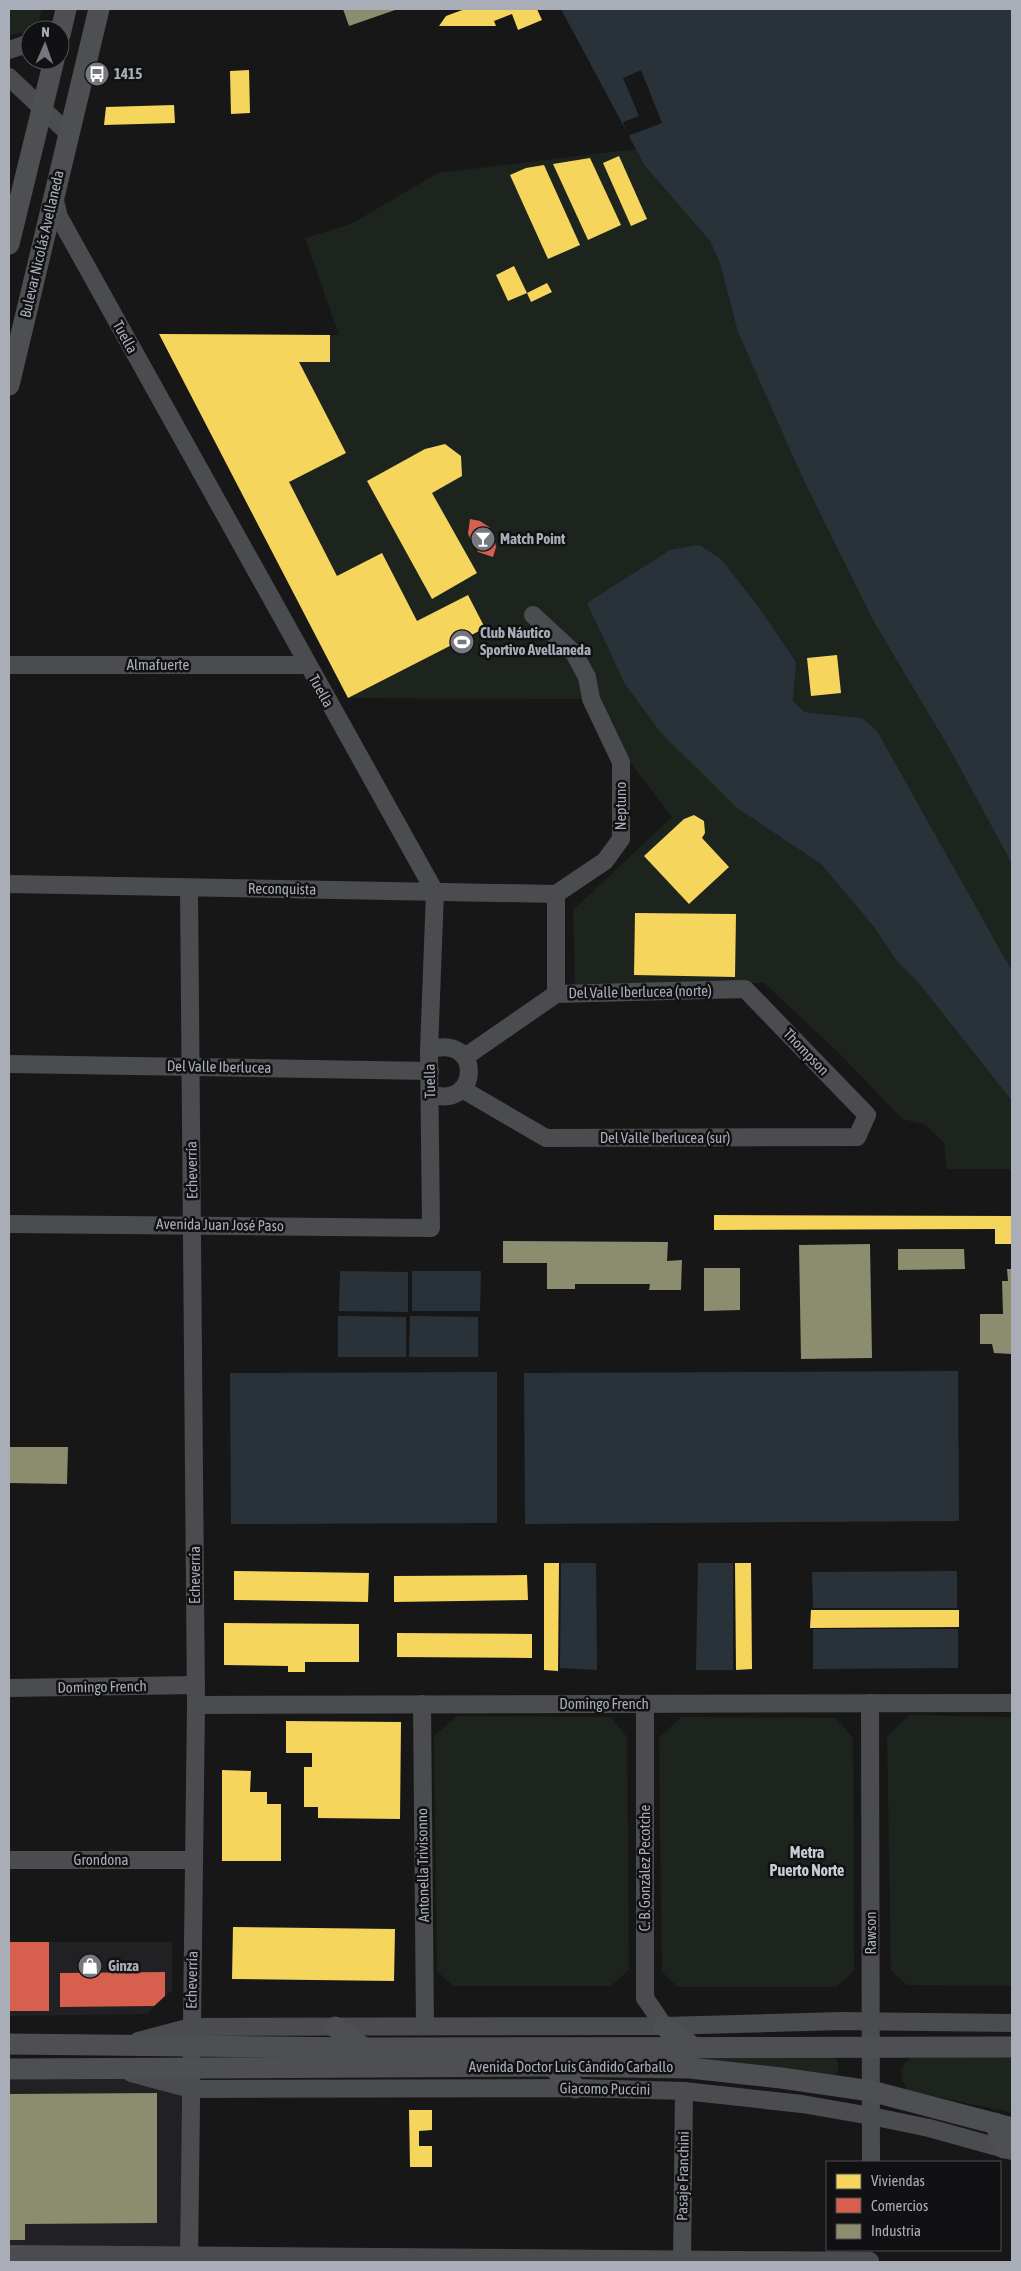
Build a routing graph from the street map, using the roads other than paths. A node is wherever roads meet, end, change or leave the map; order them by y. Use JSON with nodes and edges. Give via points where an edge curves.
{"nodes":[{"id":1,"x":99,"y":9,"type":"edge"},
{"id":2,"x":52,"y":70,"type":"edge"},
{"id":3,"x":9,"y":78,"type":"edge"},
{"id":4,"x":43,"y":111,"type":"junction"},
{"id":5,"x":68,"y":133,"type":"junction"},
{"id":6,"x":54,"y":193,"type":"junction"},
{"id":7,"x":9,"y":244,"type":"edge"},
{"id":8,"x":12,"y":357,"type":"edge"},
{"id":9,"x":9,"y":385,"type":"edge"},
{"id":10,"x":533,"y":615,"type":"dead end"},
{"id":11,"x":9,"y":665,"type":"edge"},
{"id":12,"x":307,"y":665,"type":"junction"},
{"id":13,"x":9,"y":884,"type":"edge"},
{"id":14,"x":189,"y":888,"type":"junction"},
{"id":15,"x":435,"y":892,"type":"junction"},
{"id":16,"x":556,"y":894,"type":"junction"},
{"id":17,"x":745,"y":990,"type":"joint"},
{"id":18,"x":556,"y":994,"type":"junction"},
{"id":19,"x":429,"y":1050,"type":"junction"},
{"id":20,"x":465,"y":1057,"type":"junction"},
{"id":21,"x":9,"y":1064,"type":"edge"},
{"id":22,"x":191,"y":1067,"type":"junction"},
{"id":23,"x":430,"y":1071,"type":"junction"},
{"id":24,"x":462,"y":1089,"type":"junction"},
{"id":25,"x":430,"y":1094,"type":"junction"},
{"id":26,"x":867,"y":1115,"type":"joint"},
{"id":27,"x":9,"y":1224,"type":"edge"},
{"id":28,"x":193,"y":1225,"type":"junction"},
{"id":29,"x":431,"y":1228,"type":"joint"},
{"id":30,"x":196,"y":1685,"type":"junction"},
{"id":31,"x":9,"y":1688,"type":"edge"},
{"id":32,"x":1012,"y":1703,"type":"edge"},
{"id":33,"x":422,"y":1704,"type":"junction"},
{"id":34,"x":645,"y":1704,"type":"junction"},
{"id":35,"x":870,"y":1704,"type":"junction"},
{"id":36,"x":196,"y":1705,"type":"junction"},
{"id":37,"x":9,"y":1860,"type":"edge"},
{"id":38,"x":194,"y":1860,"type":"junction"},
{"id":39,"x":871,"y":2021,"type":"junction"},
{"id":40,"x":1012,"y":2023,"type":"edge"},
{"id":41,"x":425,"y":2026,"type":"junction"},
{"id":42,"x":664,"y":2026,"type":"junction"},
{"id":43,"x":335,"y":2027,"type":"junction"},
{"id":44,"x":191,"y":2037,"type":"junction"},
{"id":45,"x":9,"y":2044,"type":"edge"},
{"id":46,"x":693,"y":2047,"type":"junction"},
{"id":47,"x":1012,"y":2047,"type":"edge"},
{"id":48,"x":364,"y":2048,"type":"junction"},
{"id":49,"x":871,"y":2048,"type":"junction"},
{"id":50,"x":552,"y":2066,"type":"junction"},
{"id":51,"x":9,"y":2069,"type":"edge"},
{"id":52,"x":191,"y":2078,"type":"junction"},
{"id":53,"x":576,"y":2088,"type":"junction"},
{"id":54,"x":684,"y":2091,"type":"junction"},
{"id":55,"x":871,"y":2091,"type":"junction"},
{"id":56,"x":871,"y":2116,"type":"junction"},
{"id":57,"x":1003,"y":2126,"type":"edge"},
{"id":58,"x":1008,"y":2150,"type":"edge"},
{"id":59,"x":871,"y":2161,"type":"edge"},
{"id":60,"x":9,"y":2254,"type":"edge"},
{"id":61,"x":870,"y":2258,"type":"edge"},
{"id":62,"x":190,"y":2259,"type":"edge"},
{"id":63,"x":682,"y":2261,"type":"edge"}],
"edges":[{"from":1,"to":5,"type":"main road","name":"Bulevar Nicolás Avellaneda"},
{"from":2,"to":4,"type":"main road","name":"Bulevar Nicolás Avellaneda"},
{"from":3,"to":4,"type":"street"},
{"from":4,"to":5,"type":"street"},
{"from":4,"to":7,"type":"main road","name":"Bulevar Nicolás Avellaneda"},
{"from":5,"to":6,"type":"main road","name":"Bulevar Nicolás Avellaneda"},
{"from":6,"to":8,"type":"main road","name":"Bulevar Nicolás Avellaneda"},
{"from":6,"to":12,"type":"street","name":"Tuella","via":[[59,216]]},
{"from":8,"to":9,"type":"main road","name":"Bulevar Nicolás Avellaneda"},
{"from":10,"to":16,"type":"street","name":"Neptuno","via":[[574,653],[587,677],[591,699],[621,762],[622,839],[605,861]]},
{"from":11,"to":12,"type":"street","name":"Almafuerte"},
{"from":12,"to":15,"type":"street","name":"Tuella"},
{"from":13,"to":14,"type":"street","name":"Reconquista"},
{"from":14,"to":15,"type":"street","name":"Reconquista"},
{"from":14,"to":22,"type":"street","name":"Echeverría"},
{"from":15,"to":16,"type":"street","name":"Reconquista"},
{"from":15,"to":19,"type":"street","name":"Tuella"},
{"from":16,"to":18,"type":"street"},
{"from":17,"to":18,"type":"street","name":"Del Valle Iberlucea (norte)"},
{"from":17,"to":26,"type":"street","name":"Thompson"},
{"from":18,"to":20,"type":"street","name":"Del Valle Iberlucea (norte)"},
{"from":19,"to":20,"type":"street","via":[[442,1046],[455,1048]]},
{"from":19,"to":23,"type":"street","name":"Tuella"},
{"from":20,"to":24,"type":"street","via":[[469,1074]]},
{"from":21,"to":22,"type":"street","name":"Del Valle Iberlucea"},
{"from":22,"to":23,"type":"street","name":"Del Valle Iberlucea"},
{"from":22,"to":28,"type":"street","name":"Echeverría"},
{"from":23,"to":25,"type":"street","name":"Tuella"},
{"from":24,"to":25,"type":"street","via":[[453,1096],[441,1098]]},
{"from":24,"to":26,"type":"street","name":"Del Valle Iberlucea (sur)","via":[[546,1138],[857,1137]]},
{"from":25,"to":29,"type":"street","name":"Tuella"},
{"from":27,"to":28,"type":"street","name":"Avenida Juan José Paso"},
{"from":28,"to":29,"type":"street","name":"Avenida Juan José Paso"},
{"from":28,"to":30,"type":"street","name":"Echeverría"},
{"from":30,"to":31,"type":"street","name":"Domingo French"},
{"from":30,"to":36,"type":"street","name":"Echeverría"},
{"from":32,"to":35,"type":"street","name":"Domingo French"},
{"from":33,"to":34,"type":"street","name":"Domingo French"},
{"from":33,"to":36,"type":"street","name":"Domingo French"},
{"from":33,"to":41,"type":"street","name":"Antonella Trivisonno"},
{"from":34,"to":35,"type":"street","name":"Domingo French"},
{"from":34,"to":42,"type":"street","name":"C. B. González Pecotche","via":[[645,1998]]},
{"from":35,"to":39,"type":"street","name":"Rawson"},
{"from":36,"to":38,"type":"street","name":"Echeverría"},
{"from":37,"to":38,"type":"street","name":"Grondona"},
{"from":38,"to":44,"type":"street","name":"Echeverría"},
{"from":39,"to":40,"type":"street","name":"Avenida Doctor Luis Cándido Carballo"},
{"from":39,"to":42,"type":"street","name":"Avenida Doctor Luis Cándido Carballo"},
{"from":39,"to":49,"type":"street","name":"Rawson"},
{"from":41,"to":42,"type":"street","name":"Avenida Doctor Luis Cándido Carballo"},
{"from":41,"to":43,"type":"street","name":"Avenida Doctor Luis Cándido Carballo"},
{"from":42,"to":46,"type":"main road"},
{"from":43,"to":44,"type":"street","name":"Avenida Doctor Luis Cándido Carballo"},
{"from":43,"to":48,"type":"main road"},
{"from":44,"to":45,"type":"main road","name":"Avenida Doctor Luis Cándido Carballo","via":[[123,2045]]},
{"from":44,"to":48,"type":"main road","name":"Avenida Doctor Luis Cándido Carballo"},
{"from":44,"to":52,"type":"street","name":"Echeverría"},
{"from":46,"to":48,"type":"main road","name":"Avenida Doctor Luis Cándido Carballo"},
{"from":46,"to":49,"type":"main road","name":"Avenida Doctor Luis Cándido Carballo"},
{"from":47,"to":49,"type":"main road","name":"Avenida Doctor Luis Cándido Carballo"},
{"from":49,"to":55,"type":"street","name":"Rawson"},
{"from":50,"to":52,"type":"main road","name":"Avenida Doctor Luis Cándido Carballo"},
{"from":50,"to":53,"type":"main road"},
{"from":50,"to":55,"type":"main road","name":"Avenida Doctor Luis Cándido Carballo","via":[[690,2068]]},
{"from":51,"to":52,"type":"main road","name":"Avenida Doctor Luis Cándido Carballo","via":[[124,2070]]},
{"from":52,"to":53,"type":"street","name":"Giacomo Puccini"},
{"from":52,"to":62,"type":"street","name":"Echeverría"},
{"from":53,"to":54,"type":"street","name":"Giacomo Puccini"},
{"from":54,"to":56,"type":"street","name":"Giacomo Puccini","via":[[802,2104]]},
{"from":54,"to":63,"type":"street","name":"Pasaje Franchini"},
{"from":55,"to":56,"type":"street","name":"Rawson"},
{"from":55,"to":57,"type":"main road","name":"Avenida Doctor Luis Cándido Carballo"},
{"from":56,"to":58,"type":"street","name":"Giacomo Puccini"},
{"from":56,"to":59,"type":"street","name":"Rawson"},
{"from":57,"to":58,"type":"main road"},
{"from":60,"to":62,"type":"street"},
{"from":61,"to":63,"type":"street"},
{"from":62,"to":63,"type":"street"}]}
